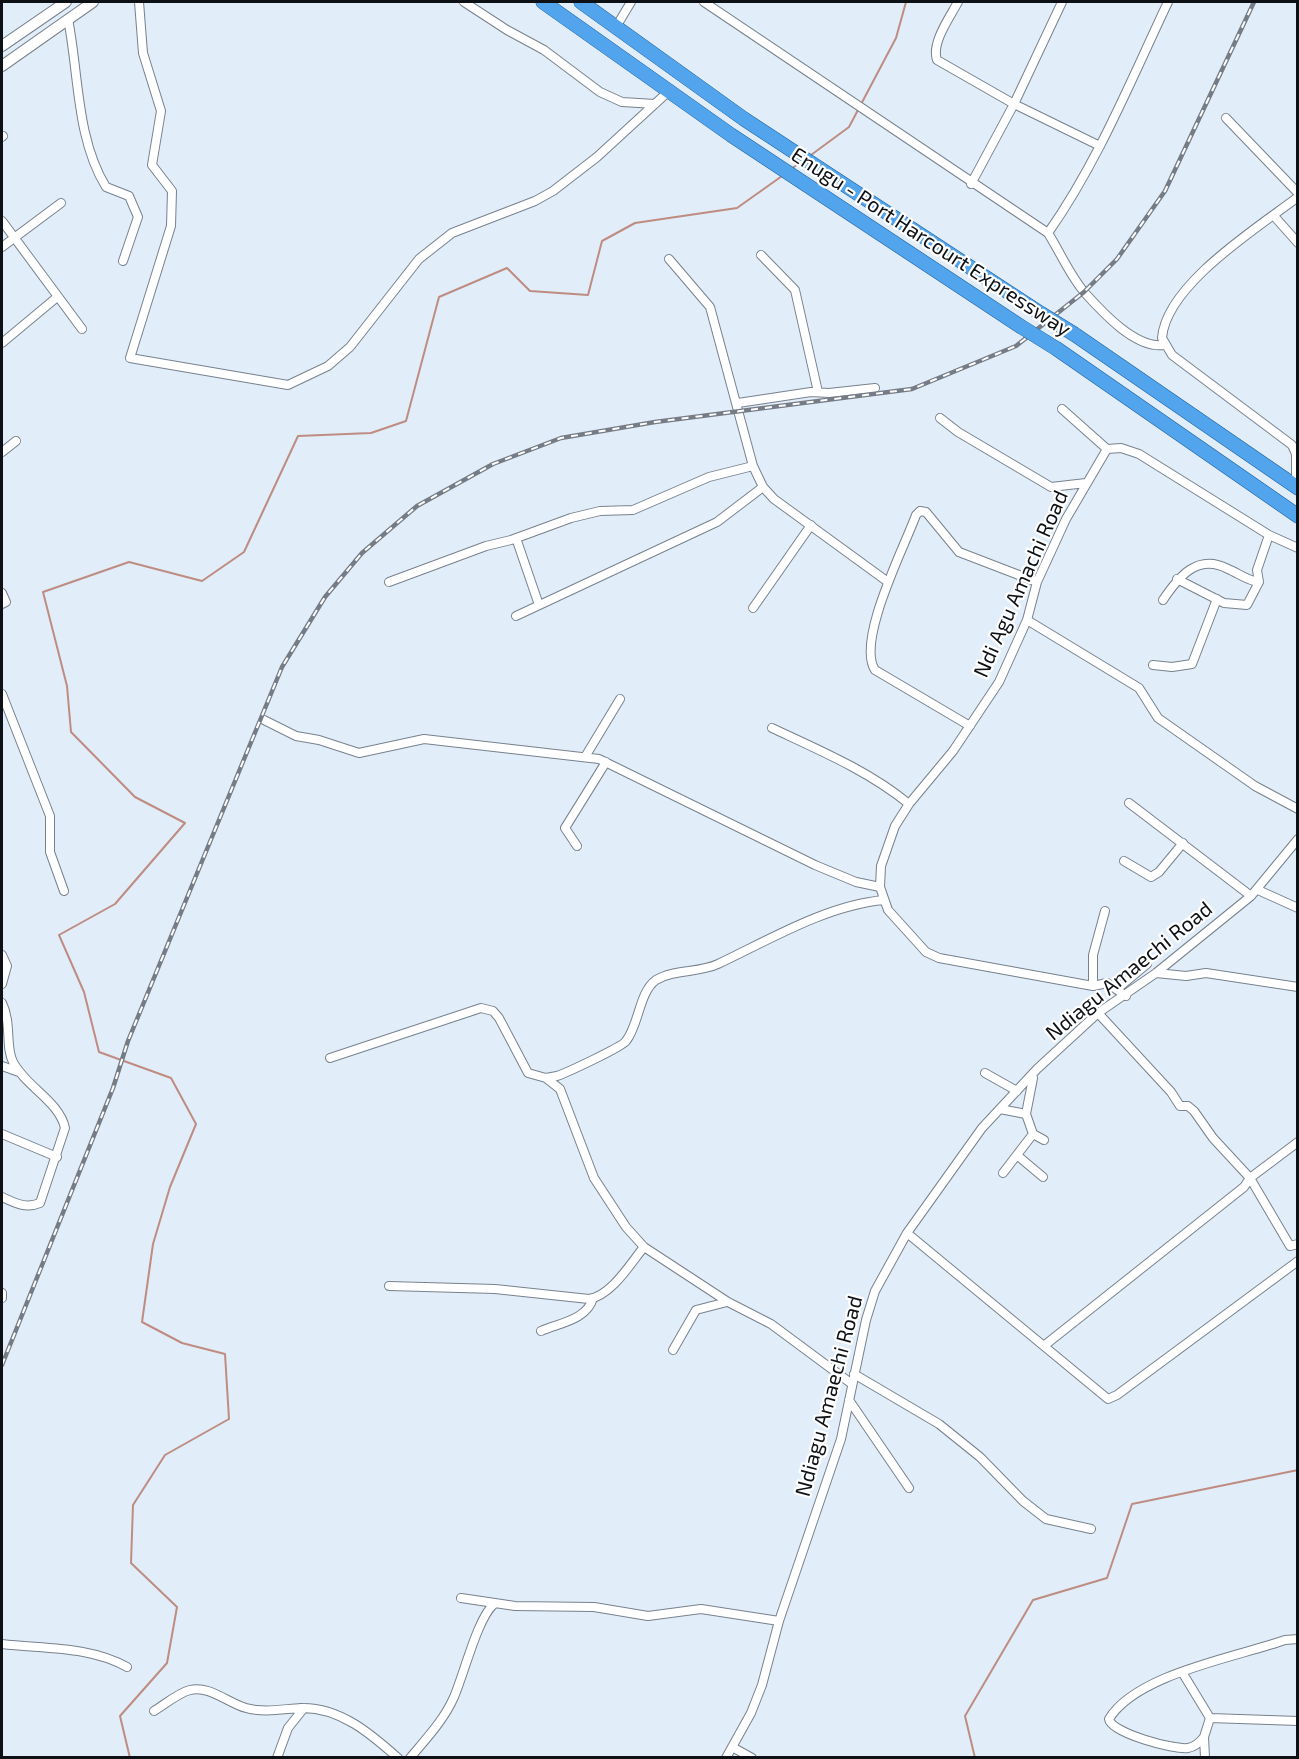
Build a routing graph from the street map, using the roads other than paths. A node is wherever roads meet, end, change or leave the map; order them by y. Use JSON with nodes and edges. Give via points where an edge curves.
{"nodes":[{"id":1,"x":93,"y":2,"type":"edge"},
{"id":2,"x":139,"y":2,"type":"edge"},
{"id":3,"x":464,"y":2,"type":"edge"},
{"id":4,"x":543,"y":2,"type":"edge"},
{"id":5,"x":580,"y":2,"type":"edge"},
{"id":6,"x":631,"y":2,"type":"edge"},
{"id":7,"x":704,"y":2,"type":"edge"},
{"id":8,"x":958,"y":2,"type":"edge"},
{"id":9,"x":1062,"y":2,"type":"edge"},
{"id":10,"x":1168,"y":2,"type":"edge"},
{"id":11,"x":63,"y":3,"type":"edge"},
{"id":12,"x":596,"y":6,"type":"edge"},
{"id":13,"x":68,"y":19,"type":"junction"},
{"id":14,"x":616,"y":27,"type":"junction"},
{"id":15,"x":2,"y":47,"type":"edge"},
{"id":16,"x":5,"y":63,"type":"edge"},
{"id":17,"x":669,"y":90,"type":"junction"},
{"id":18,"x":655,"y":104,"type":"junction"},
{"id":19,"x":1014,"y":104,"type":"junction"},
{"id":20,"x":1226,"y":118,"type":"dead end"},
{"id":21,"x":1100,"y":147,"type":"junction"},
{"id":22,"x":971,"y":184,"type":"junction"},
{"id":23,"x":1298,"y":195,"type":"edge"},
{"id":24,"x":61,"y":203,"type":"dead end"},
{"id":25,"x":1274,"y":216,"type":"junction"},
{"id":26,"x":2,"y":221,"type":"edge"},
{"id":27,"x":1048,"y":233,"type":"junction"},
{"id":28,"x":14,"y":238,"type":"junction"},
{"id":29,"x":1298,"y":243,"type":"edge"},
{"id":30,"x":2,"y":247,"type":"edge"},
{"id":31,"x":761,"y":255,"type":"dead end"},
{"id":32,"x":669,"y":259,"type":"dead end"},
{"id":33,"x":123,"y":261,"type":"dead end"},
{"id":34,"x":56,"y":297,"type":"junction"},
{"id":35,"x":82,"y":329,"type":"dead end"},
{"id":36,"x":2,"y":343,"type":"edge"},
{"id":37,"x":1164,"y":345,"type":"junction"},
{"id":38,"x":875,"y":388,"type":"dead end"},
{"id":39,"x":818,"y":392,"type":"junction"},
{"id":40,"x":738,"y":402,"type":"junction"},
{"id":41,"x":1062,"y":409,"type":"dead end"},
{"id":42,"x":940,"y":418,"type":"dead end"},
{"id":43,"x":16,"y":441,"type":"dead end"},
{"id":44,"x":1107,"y":449,"type":"junction"},
{"id":45,"x":2,"y":452,"type":"edge"},
{"id":46,"x":753,"y":466,"type":"junction"},
{"id":47,"x":1086,"y":483,"type":"junction"},
{"id":48,"x":763,"y":487,"type":"junction"},
{"id":49,"x":1297,"y":487,"type":"edge"},
{"id":50,"x":1298,"y":516,"type":"edge"},
{"id":51,"x":811,"y":525,"type":"junction"},
{"id":52,"x":1269,"y":535,"type":"junction"},
{"id":53,"x":516,"y":538,"type":"junction"},
{"id":54,"x":1298,"y":548,"type":"edge"},
{"id":55,"x":1177,"y":579,"type":"junction"},
{"id":56,"x":390,"y":582,"type":"dead end"},
{"id":57,"x":888,"y":582,"type":"junction"},
{"id":58,"x":1037,"y":582,"type":"junction"},
{"id":59,"x":1258,"y":582,"type":"junction"},
{"id":60,"x":2,"y":593,"type":"edge"},
{"id":61,"x":1216,"y":599,"type":"junction"},
{"id":62,"x":1164,"y":600,"type":"dead end"},
{"id":63,"x":2,"y":604,"type":"edge"},
{"id":64,"x":539,"y":605,"type":"junction"},
{"id":65,"x":753,"y":608,"type":"dead end"},
{"id":66,"x":516,"y":616,"type":"dead end"},
{"id":67,"x":1027,"y":620,"type":"junction"},
{"id":68,"x":1152,"y":665,"type":"dead end"},
{"id":69,"x":2,"y":694,"type":"edge"},
{"id":70,"x":620,"y":699,"type":"dead end"},
{"id":71,"x":264,"y":720,"type":"dead end"},
{"id":72,"x":970,"y":726,"type":"junction"},
{"id":73,"x":772,"y":729,"type":"dead end"},
{"id":74,"x":585,"y":757,"type":"junction"},
{"id":75,"x":606,"y":762,"type":"junction"},
{"id":76,"x":1129,"y":803,"type":"dead end"},
{"id":77,"x":909,"y":804,"type":"junction"},
{"id":78,"x":1298,"y":809,"type":"edge"},
{"id":79,"x":1298,"y":839,"type":"edge"},
{"id":80,"x":1183,"y":843,"type":"junction"},
{"id":81,"x":577,"y":846,"type":"dead end"},
{"id":82,"x":1124,"y":861,"type":"dead end"},
{"id":83,"x":880,"y":887,"type":"junction"},
{"id":84,"x":64,"y":891,"type":"dead end"},
{"id":85,"x":1255,"y":893,"type":"junction"},
{"id":86,"x":884,"y":900,"type":"junction"},
{"id":87,"x":1298,"y":908,"type":"edge"},
{"id":88,"x":1105,"y":911,"type":"dead end"},
{"id":89,"x":2,"y":955,"type":"edge"},
{"id":90,"x":1147,"y":964,"type":"dead end"},
{"id":91,"x":1156,"y":973,"type":"junction"},
{"id":92,"x":2,"y":984,"type":"edge"},
{"id":93,"x":1093,"y":986,"type":"junction"},
{"id":94,"x":1298,"y":987,"type":"edge"},
{"id":95,"x":1117,"y":989,"type":"junction"},
{"id":96,"x":1126,"y":996,"type":"junction"},
{"id":97,"x":2,"y":1003,"type":"edge"},
{"id":98,"x":1098,"y":1013,"type":"junction"},
{"id":99,"x":330,"y":1059,"type":"dead end"},
{"id":100,"x":2,"y":1066,"type":"edge"},
{"id":101,"x":1037,"y":1070,"type":"junction"},
{"id":102,"x":19,"y":1072,"type":"junction"},
{"id":103,"x":985,"y":1073,"type":"dead end"},
{"id":104,"x":563,"y":1074,"type":"junction"},
{"id":105,"x":546,"y":1078,"type":"junction"},
{"id":106,"x":560,"y":1089,"type":"junction"},
{"id":107,"x":1017,"y":1091,"type":"junction"},
{"id":108,"x":1000,"y":1109,"type":"junction"},
{"id":109,"x":1026,"y":1113,"type":"junction"},
{"id":110,"x":2,"y":1134,"type":"edge"},
{"id":111,"x":1033,"y":1134,"type":"junction"},
{"id":112,"x":1044,"y":1140,"type":"dead end"},
{"id":113,"x":1298,"y":1142,"type":"edge"},
{"id":114,"x":1018,"y":1155,"type":"junction"},
{"id":115,"x":57,"y":1157,"type":"junction"},
{"id":116,"x":1003,"y":1173,"type":"dead end"},
{"id":117,"x":1043,"y":1177,"type":"dead end"},
{"id":118,"x":1250,"y":1178,"type":"junction"},
{"id":119,"x":2,"y":1197,"type":"edge"},
{"id":120,"x":907,"y":1233,"type":"junction"},
{"id":121,"x":1298,"y":1244,"type":"edge"},
{"id":122,"x":644,"y":1247,"type":"junction"},
{"id":123,"x":1298,"y":1261,"type":"edge"},
{"id":124,"x":389,"y":1286,"type":"dead end"},
{"id":125,"x":2,"y":1293,"type":"edge"},
{"id":126,"x":2,"y":1298,"type":"edge"},
{"id":127,"x":593,"y":1298,"type":"junction"},
{"id":128,"x":728,"y":1302,"type":"junction"},
{"id":129,"x":540,"y":1331,"type":"dead end"},
{"id":130,"x":1045,"y":1345,"type":"junction"},
{"id":131,"x":673,"y":1350,"type":"dead end"},
{"id":132,"x":854,"y":1374,"type":"junction"},
{"id":133,"x":852,"y":1384,"type":"junction"},
{"id":134,"x":849,"y":1400,"type":"junction"},
{"id":135,"x":909,"y":1488,"type":"dead end"},
{"id":136,"x":1091,"y":1529,"type":"dead end"},
{"id":137,"x":461,"y":1598,"type":"dead end"},
{"id":138,"x":494,"y":1604,"type":"junction"},
{"id":139,"x":779,"y":1621,"type":"junction"},
{"id":140,"x":1298,"y":1640,"type":"edge"},
{"id":141,"x":2,"y":1644,"type":"edge"},
{"id":142,"x":127,"y":1668,"type":"dead end"},
{"id":143,"x":1182,"y":1672,"type":"junction"},
{"id":144,"x":304,"y":1708,"type":"junction"},
{"id":145,"x":154,"y":1712,"type":"dead end"},
{"id":146,"x":1210,"y":1718,"type":"junction"},
{"id":147,"x":1298,"y":1721,"type":"edge"},
{"id":148,"x":1204,"y":1737,"type":"junction"},
{"id":149,"x":732,"y":1747,"type":"junction"},
{"id":150,"x":278,"y":1758,"type":"edge"},
{"id":151,"x":398,"y":1758,"type":"edge"},
{"id":152,"x":410,"y":1758,"type":"edge"},
{"id":153,"x":726,"y":1758,"type":"edge"},
{"id":154,"x":752,"y":1758,"type":"edge"},
{"id":155,"x":1205,"y":1758,"type":"edge"}],
"edges":[{"from":1,"to":13,"type":"street"},
{"from":2,"to":18,"type":"street","via":[[143,53],[161,111],[152,165],[172,191],[171,226],[130,358],[288,385],[328,366],[350,346],[419,259],[452,232],[553,191]]},
{"from":3,"to":18,"type":"street","via":[[544,50],[600,92],[622,102]]},
{"from":4,"to":17,"type":"highway","name":"Enugu - Port Harcourt Expressway"},
{"from":5,"to":12,"type":"highway"},
{"from":6,"to":14,"type":"street"},
{"from":7,"to":22,"type":"street"},
{"from":8,"to":19,"type":"street","via":[[937,45],[937,60]]},
{"from":9,"to":19,"type":"street"},
{"from":10,"to":21,"type":"street"},
{"from":11,"to":15,"type":"street"},
{"from":12,"to":14,"type":"highway"},
{"from":13,"to":16,"type":"street"},
{"from":13,"to":33,"type":"street","via":[[80,104],[93,159],[106,187],[129,196],[138,217]]},
{"from":14,"to":49,"type":"highway","bridge":true,"via":[[744,119],[1074,334]]},
{"from":15,"to":16,"type":"street"},
{"from":17,"to":18,"type":"street"},
{"from":17,"to":50,"type":"highway","name":"Enugu - Port Harcourt Expressway","bridge":true,"via":[[847,213],[1057,349]]},
{"from":19,"to":21,"type":"street"},
{"from":19,"to":22,"type":"street"},
{"from":20,"to":23,"type":"street"},
{"from":21,"to":27,"type":"street"},
{"from":22,"to":27,"type":"street"},
{"from":23,"to":25,"type":"street"},
{"from":24,"to":28,"type":"street"},
{"from":25,"to":29,"type":"street"},
{"from":25,"to":37,"type":"street","via":[[1210,266],[1176,299],[1163,325]]},
{"from":26,"to":28,"type":"street"},
{"from":27,"to":37,"type":"street","via":[[1084,292],[1129,335],[1143,344]]},
{"from":28,"to":30,"type":"street"},
{"from":28,"to":34,"type":"street"},
{"from":31,"to":39,"type":"street","via":[[795,290]]},
{"from":32,"to":40,"type":"street","via":[[710,307]]},
{"from":34,"to":35,"type":"street"},
{"from":34,"to":36,"type":"street"},
{"from":37,"to":49,"type":"street","via":[[1292,445]]},
{"from":38,"to":39,"type":"street"},
{"from":39,"to":40,"type":"street"},
{"from":40,"to":46,"type":"street"},
{"from":41,"to":44,"type":"street"},
{"from":42,"to":47,"type":"street","via":[[1051,487]]},
{"from":43,"to":45,"type":"street"},
{"from":44,"to":47,"type":"street","name":"Ndi Agu Amachi Road"},
{"from":44,"to":52,"type":"street","via":[[1121,448],[1139,454]]},
{"from":46,"to":48,"type":"street"},
{"from":46,"to":53,"type":"street","via":[[709,477],[633,510],[600,511]]},
{"from":47,"to":58,"type":"street","name":"Ndi Agu Amachi Road"},
{"from":48,"to":51,"type":"street","via":[[774,500]]},
{"from":48,"to":64,"type":"street","via":[[717,522]]},
{"from":51,"to":57,"type":"street"},
{"from":51,"to":65,"type":"street"},
{"from":52,"to":54,"type":"street"},
{"from":52,"to":59,"type":"street","via":[[1257,570]]},
{"from":53,"to":56,"type":"street"},
{"from":53,"to":64,"type":"street"},
{"from":55,"to":59,"type":"street","via":[[1197,565],[1217,564]]},
{"from":55,"to":61,"type":"street"},
{"from":55,"to":62,"type":"street"},
{"from":57,"to":58,"type":"street","via":[[920,511],[926,512],[959,552]]},
{"from":57,"to":72,"type":"street","via":[[870,642],[871,663],[875,670]]},
{"from":58,"to":67,"type":"street","name":"Ndi Agu Amachi Road"},
{"from":59,"to":61,"type":"street","via":[[1247,605]]},
{"from":60,"to":63,"type":"street","via":[[6,602]]},
{"from":61,"to":68,"type":"street","via":[[1192,664]]},
{"from":64,"to":66,"type":"street"},
{"from":67,"to":72,"type":"street","name":"Ndi Agu Amachi Road","via":[[999,682]]},
{"from":67,"to":78,"type":"street","via":[[1139,688],[1158,718],[1255,786]]},
{"from":69,"to":84,"type":"street","via":[[50,816],[50,852]]},
{"from":70,"to":74,"type":"street"},
{"from":71,"to":74,"type":"street","via":[[296,736],[359,753],[424,739]]},
{"from":72,"to":77,"type":"street","name":"Ndi Agu Amachi Road"},
{"from":73,"to":77,"type":"street","via":[[845,763]]},
{"from":74,"to":75,"type":"street"},
{"from":75,"to":81,"type":"street","via":[[565,828]]},
{"from":75,"to":83,"type":"street","via":[[815,865]]},
{"from":76,"to":80,"type":"street"},
{"from":77,"to":83,"type":"street","name":"Ndi Agu Amachi Road","via":[[892,836],[879,876]]},
{"from":79,"to":85,"type":"street","name":"Ndiagu Amaechi Road"},
{"from":80,"to":82,"type":"street","via":[[1151,877]]},
{"from":80,"to":85,"type":"street"},
{"from":83,"to":86,"type":"street","name":"Ndi Agu Amachi Road"},
{"from":85,"to":87,"type":"street"},
{"from":85,"to":91,"type":"street","name":"Ndiagu Amaechi Road"},
{"from":86,"to":93,"type":"street","name":"Ndi Agu Amachi Road","via":[[899,925],[926,952],[939,958]]},
{"from":86,"to":104,"type":"street","via":[[853,904],[773,935],[717,965],[657,980],[647,992],[624,1044]]},
{"from":88,"to":93,"type":"street","via":[[1093,955]]},
{"from":89,"to":92,"type":"street","via":[[7,966]]},
{"from":90,"to":95,"type":"street"},
{"from":91,"to":94,"type":"street","via":[[1213,974]]},
{"from":91,"to":96,"type":"street","name":"Ndiagu Amaechi Road"},
{"from":93,"to":95,"type":"street","name":"Ndi Agu Amachi Road","via":[[1107,983]]},
{"from":95,"to":96,"type":"street"},
{"from":96,"to":98,"type":"street","name":"Ndiagu Amaechi Road"},
{"from":97,"to":102,"type":"street","via":[[8,1014],[11,1059]]},
{"from":98,"to":101,"type":"street","name":"Ndiagu Amaechi Road"},
{"from":98,"to":118,"type":"street","via":[[1178,1103],[1194,1111]]},
{"from":99,"to":105,"type":"street","via":[[482,1008],[499,1018],[528,1072]]},
{"from":100,"to":102,"type":"street"},
{"from":101,"to":107,"type":"street","name":"Ndiagu Amaechi Road"},
{"from":101,"to":109,"type":"street","via":[[1030,1085]]},
{"from":102,"to":115,"type":"street","via":[[63,1117],[65,1128]]},
{"from":103,"to":107,"type":"street"},
{"from":104,"to":105,"type":"street"},
{"from":104,"to":106,"type":"street"},
{"from":105,"to":106,"type":"street"},
{"from":106,"to":122,"type":"street","via":[[594,1178]]},
{"from":107,"to":108,"type":"street","name":"Ndiagu Amaechi Road"},
{"from":108,"to":109,"type":"street"},
{"from":108,"to":120,"type":"street","name":"Ndiagu Amaechi Road"},
{"from":109,"to":111,"type":"street"},
{"from":110,"to":115,"type":"street"},
{"from":111,"to":112,"type":"street"},
{"from":111,"to":114,"type":"street"},
{"from":113,"to":118,"type":"street"},
{"from":114,"to":116,"type":"street"},
{"from":114,"to":117,"type":"street"},
{"from":115,"to":119,"type":"street","via":[[40,1203],[21,1205]]},
{"from":118,"to":121,"type":"street","via":[[1290,1246]]},
{"from":118,"to":130,"type":"street","via":[[1185,1236]]},
{"from":120,"to":130,"type":"street"},
{"from":120,"to":132,"type":"street","name":"Ndiagu Amaechi Road","via":[[875,1291]]},
{"from":122,"to":127,"type":"street","via":[[609,1288]]},
{"from":122,"to":128,"type":"street"},
{"from":123,"to":130,"type":"street","via":[[1108,1399]]},
{"from":124,"to":127,"type":"street","via":[[495,1289]]},
{"from":125,"to":126,"type":"street"},
{"from":127,"to":129,"type":"street","via":[[591,1306],[580,1316]]},
{"from":128,"to":131,"type":"street","via":[[696,1310]]},
{"from":128,"to":133,"type":"street","via":[[771,1324]]},
{"from":132,"to":133,"type":"street","name":"Ndiagu Amaechi Road"},
{"from":132,"to":136,"type":"street","via":[[939,1424],[1046,1519]]},
{"from":133,"to":134,"type":"street","name":"Ndiagu Amaechi Road"},
{"from":134,"to":135,"type":"street"},
{"from":134,"to":139,"type":"street","name":"Ndiagu Amaechi Road","via":[[840,1439]]},
{"from":137,"to":138,"type":"street"},
{"from":138,"to":139,"type":"street","via":[[594,1607],[648,1616],[701,1609]]},
{"from":138,"to":152,"type":"street","via":[[484,1616],[447,1712]]},
{"from":139,"to":149,"type":"street","name":"Ndiagu Amaechi Road","via":[[762,1685]]},
{"from":140,"to":143,"type":"street","via":[[1285,1640]]},
{"from":141,"to":142,"type":"street","via":[[89,1652],[107,1656]]},
{"from":143,"to":146,"type":"street"},
{"from":143,"to":148,"type":"street","via":[[1124,1701],[1109,1721],[1131,1735],[1180,1748],[1194,1746]]},
{"from":144,"to":145,"type":"street","via":[[245,1708],[211,1692],[190,1689]]},
{"from":144,"to":150,"type":"street","via":[[288,1728]]},
{"from":144,"to":151,"type":"street","via":[[350,1721]]},
{"from":146,"to":147,"type":"street"},
{"from":146,"to":148,"type":"street"},
{"from":148,"to":155,"type":"street"},
{"from":149,"to":153,"type":"street","name":"Ndiagu Amaechi Road"},
{"from":149,"to":154,"type":"street"}]}
